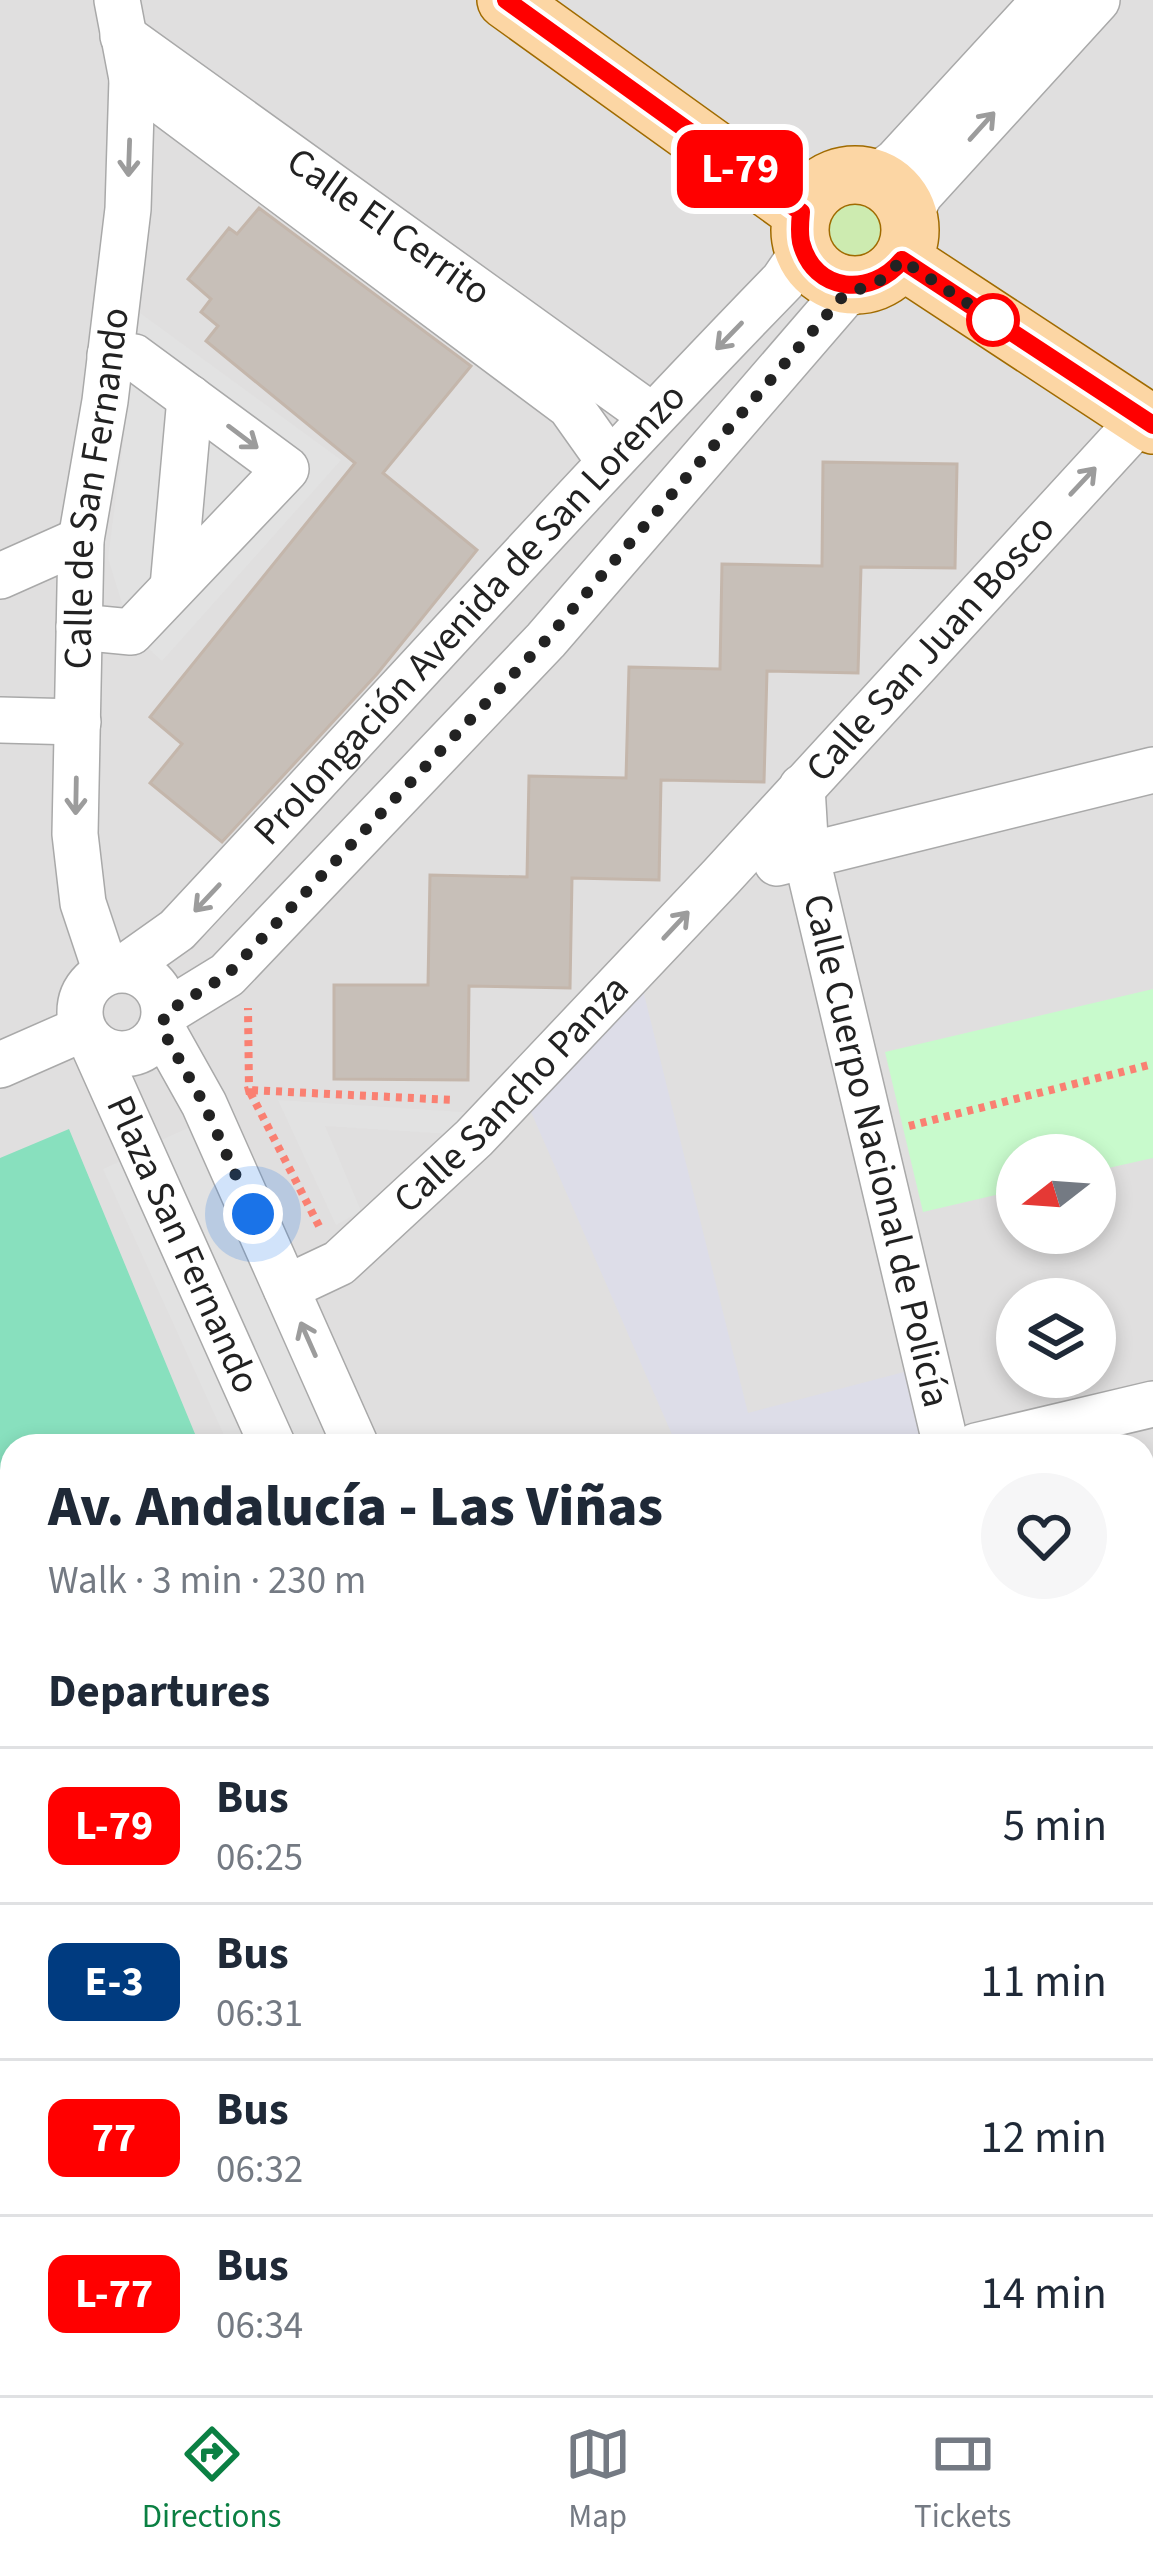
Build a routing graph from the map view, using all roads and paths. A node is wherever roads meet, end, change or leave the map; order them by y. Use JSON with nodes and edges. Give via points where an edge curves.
{"nodes":[{"id":1,"x":506,"y":0,"type":"edge"},
{"id":2,"x":544,"y":0,"type":"edge"},
{"id":3,"x":1046,"y":0,"type":"edge"},
{"id":4,"x":1097,"y":0,"type":"edge"},
{"id":5,"x":124,"y":38,"type":"edge"},
{"id":6,"x":822,"y":206,"type":"junction"},
{"id":7,"x":892,"y":254,"type":"junction"},
{"id":8,"x":110,"y":355,"type":"junction"},
{"id":9,"x":190,"y":398,"type":"junction"},
{"id":10,"x":652,"y":416,"type":"junction"},
{"id":11,"x":1147,"y":421,"type":"edge"},
{"id":12,"x":609,"y":461,"type":"junction"},
{"id":13,"x":81,"y":540,"type":"junction"},
{"id":14,"x":0,"y":576,"type":"edge"},
{"id":15,"x":173,"y":587,"type":"junction"},
{"id":16,"x":79,"y":627,"type":"junction"},
{"id":17,"x":0,"y":720,"type":"edge"},
{"id":18,"x":78,"y":722,"type":"junction"},
{"id":19,"x":1153,"y":770,"type":"edge"},
{"id":20,"x":802,"y":788,"type":"junction"},
{"id":21,"x":806,"y":855,"type":"junction"},
{"id":22,"x":721,"y":878,"type":"junction"},
{"id":23,"x":114,"y":971,"type":"junction"},
{"id":24,"x":164,"y":1021,"type":"junction"},
{"id":25,"x":87,"y":1035,"type":"junction"},
{"id":26,"x":0,"y":1064,"type":"edge"},
{"id":27,"x":1153,"y":1064,"type":"edge"},
{"id":28,"x":508,"y":1103,"type":"junction"},
{"id":29,"x":873,"y":1136,"type":"junction"},
{"id":30,"x":338,"y":1264,"type":"junction"},
{"id":31,"x":286,"y":1288,"type":"junction"},
{"id":32,"x":1153,"y":1403,"type":"edge"},
{"id":33,"x":269,"y":1434,"type":"edge"},
{"id":34,"x":351,"y":1434,"type":"edge"},
{"id":35,"x":943,"y":1434,"type":"edge"},
{"id":36,"x":1025,"y":1434,"type":"edge"}],
"edges":[{"from":1,"to":6,"type":"main road"},
{"from":2,"to":6,"type":"main road"},
{"from":3,"to":6,"type":"street","name":"Prolongación Avenida de San Lorenzo","via":[[896,161]]},
{"from":7,"to":4,"type":"street","name":"Prolongación Avenida de San Lorenzo","one_way":true,"via":[[920,194]]},
{"from":5,"to":8,"type":"street","name":"Calle de San Fernando","one_way":true,"via":[[128,209]]},
{"from":5,"to":10,"type":"street","name":"Calle El Cerrito"},
{"from":5,"to":12,"type":"street","name":"Calle El Cerrito","via":[[570,406]]},
{"from":6,"to":7,"type":"main road","via":[[882,182],[903,202]]},
{"from":6,"to":7,"type":"main road","via":[[820,273],[834,282]]},
{"from":6,"to":10,"type":"street","name":"Prolongación Avenida de San Lorenzo","one_way":true,"via":[[783,281]]},
{"from":7,"to":11,"type":"main road"},
{"from":7,"to":24,"type":"street","name":"Prolongación Avenida de San Lorenzo","via":[[843,296],[546,640],[227,975]]},
{"from":8,"to":9,"type":"street","via":[[134,357]]},
{"from":8,"to":13,"type":"street","name":"Calle de San Fernando"},
{"from":9,"to":15,"type":"street"},
{"from":9,"to":15,"type":"street","one_way":true,"via":[[286,469]]},
{"from":10,"to":12,"type":"street","name":"Prolongación Avenida de San Lorenzo"},
{"from":20,"to":11,"type":"street","name":"Calle San Juan Bosco","one_way":true},
{"from":12,"to":23,"type":"street","name":"Prolongación Avenida de San Lorenzo","one_way":true,"via":[[177,930]]},
{"from":13,"to":14,"type":"street"},
{"from":13,"to":16,"type":"street","name":"Calle de San Fernando"},
{"from":15,"to":16,"type":"street","via":[[131,632]]},
{"from":16,"to":18,"type":"street","name":"Calle de San Fernando"},
{"from":17,"to":18,"type":"street"},
{"from":18,"to":23,"type":"street","name":"Calle de San Fernando","one_way":true,"via":[[75,833],[83,903]]},
{"from":19,"to":21,"type":"street"},
{"from":20,"to":21,"type":"street","name":"Calle Cuerpo Nacional de Policía"},
{"from":20,"to":22,"type":"street","name":"Calle San Juan Bosco"},
{"from":21,"to":22,"type":"street"},
{"from":21,"to":29,"type":"street","name":"Calle Cuerpo Nacional de Policía"},
{"from":28,"to":22,"type":"street","name":"Calle Sancho Panza","one_way":true},
{"from":23,"to":24,"type":"street","via":[[153,982]]},
{"from":23,"to":25,"type":"street","via":[[82,996]]},
{"from":24,"to":25,"type":"street","via":[[139,1053],[106,1052]]},
{"from":24,"to":31,"type":"street","name":"Plaza San Fernando"},
{"from":25,"to":26,"type":"street"},
{"from":25,"to":33,"type":"street","name":"Plaza San Fernando"},
{"from":27,"to":29,"type":"path"},
{"from":28,"to":30,"type":"street","name":"Calle Sancho Panza"},
{"from":28,"to":30,"type":"path","via":[[249,1090]]},
{"from":29,"to":35,"type":"street","name":"Calle Cuerpo Nacional de Policía"},
{"from":30,"to":31,"type":"street","name":"Calle Sancho Panza"},
{"from":34,"to":31,"type":"street","name":"Plaza San Fernando","one_way":true},
{"from":32,"to":36,"type":"street"}]}
